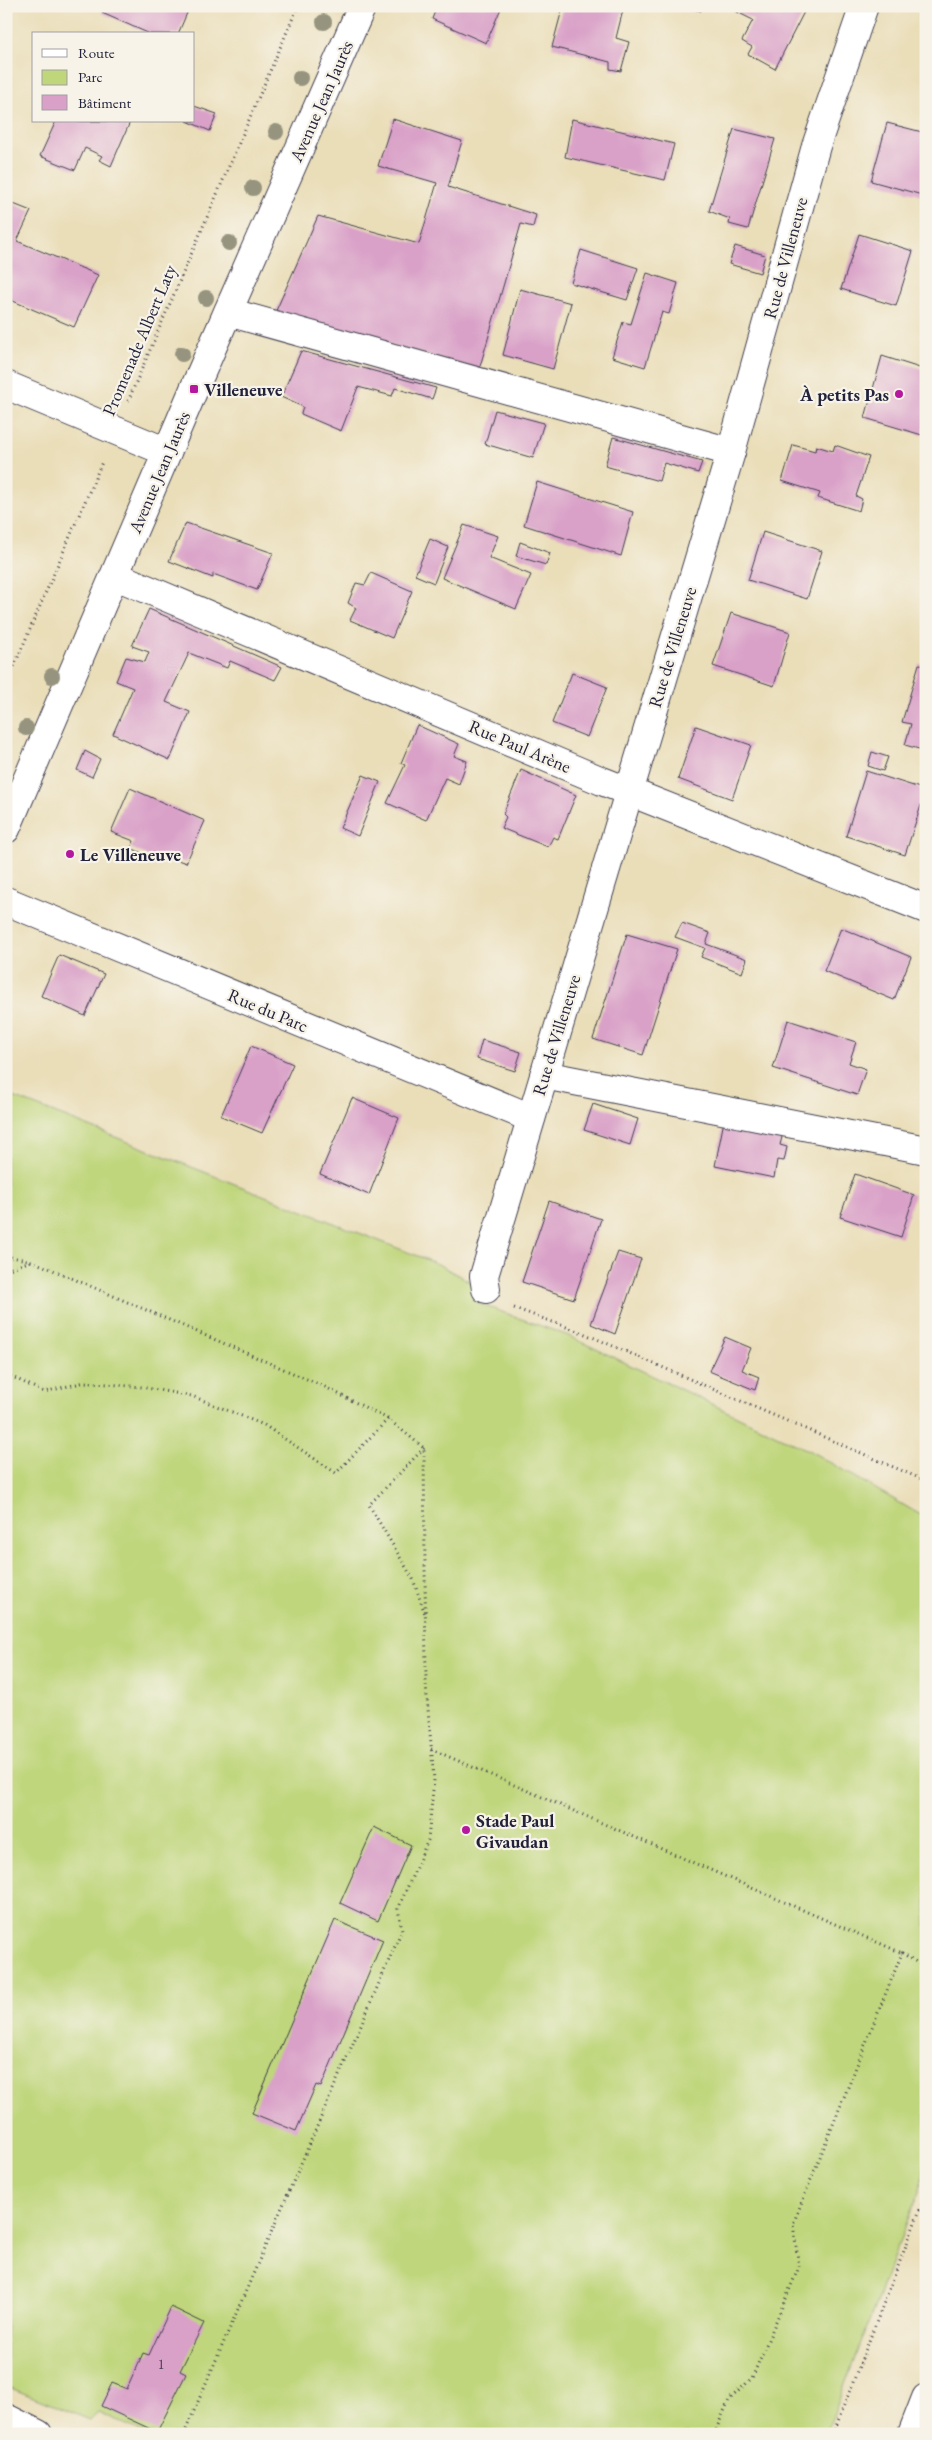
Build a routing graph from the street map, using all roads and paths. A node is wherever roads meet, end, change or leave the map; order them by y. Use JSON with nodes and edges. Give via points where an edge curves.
{"nodes":[{"id":1,"x":298,"y":6,"type":"edge"},
{"id":2,"x":362,"y":6,"type":"edge"},
{"id":3,"x":864,"y":6,"type":"edge"},
{"id":4,"x":228,"y":312,"type":"junction"},
{"id":5,"x":6,"y":385,"type":"edge"},
{"id":6,"x":116,"y":430,"type":"junction"},
{"id":7,"x":167,"y":452,"type":"junction"},
{"id":8,"x":731,"y":452,"type":"junction"},
{"id":9,"x":116,"y":576,"type":"junction"},
{"id":10,"x":6,"y":685,"type":"edge"},
{"id":11,"x":629,"y":792,"type":"junction"},
{"id":12,"x":6,"y":829,"type":"edge"},
{"id":13,"x":6,"y":901,"type":"edge"},
{"id":14,"x":926,"y":909,"type":"edge"},
{"id":15,"x":544,"y":1075,"type":"junction"},
{"id":16,"x":531,"y":1118,"type":"junction"},
{"id":17,"x":926,"y":1150,"type":"edge"},
{"id":18,"x":6,"y":1256,"type":"edge"},
{"id":19,"x":32,"y":1261,"type":"junction"},
{"id":20,"x":6,"y":1270,"type":"edge"},
{"id":21,"x":486,"y":1289,"type":"joint"},
{"id":22,"x":6,"y":1374,"type":"edge"},
{"id":23,"x":388,"y":1419,"type":"junction"},
{"id":24,"x":424,"y":1448,"type":"junction"},
{"id":25,"x":926,"y":1481,"type":"edge"},
{"id":26,"x":426,"y":1616,"type":"junction"},
{"id":27,"x":431,"y":1750,"type":"junction"},
{"id":28,"x":902,"y":1954,"type":"junction"},
{"id":29,"x":926,"y":1968,"type":"edge"},
{"id":30,"x":926,"y":2194,"type":"edge"},
{"id":31,"x":926,"y":2398,"type":"edge"},
{"id":32,"x":6,"y":2418,"type":"edge"},
{"id":33,"x":38,"y":2434,"type":"edge"},
{"id":34,"x":184,"y":2434,"type":"edge"},
{"id":35,"x":714,"y":2434,"type":"edge"},
{"id":36,"x":833,"y":2434,"type":"edge"},
{"id":37,"x":912,"y":2434,"type":"edge"}],
"edges":[{"from":1,"to":6,"type":"path","name":"Promenade Albert Laty"},
{"from":2,"to":4,"type":"street","name":"Avenue Jean Jaurès"},
{"from":3,"to":8,"type":"street","name":"Rue de Villeneuve","via":[[816,146]]},
{"from":4,"to":7,"type":"street","name":"Avenue Jean Jaurès"},
{"from":4,"to":8,"type":"street"},
{"from":5,"to":6,"type":"street"},
{"from":6,"to":7,"type":"street"},
{"from":6,"to":10,"type":"path","name":"Promenade Albert Laty"},
{"from":7,"to":9,"type":"street","name":"Avenue Jean Jaurès"},
{"from":8,"to":11,"type":"street","name":"Rue de Villeneuve"},
{"from":9,"to":11,"type":"street","name":"Rue Paul Arène"},
{"from":9,"to":12,"type":"street","name":"Avenue Jean Jaurès"},
{"from":11,"to":14,"type":"street","name":"Rue Paul Arène"},
{"from":11,"to":15,"type":"street","name":"Rue de Villeneuve"},
{"from":13,"to":16,"type":"street","name":"Rue du Parc"},
{"from":15,"to":16,"type":"street","name":"Rue de Villeneuve"},
{"from":15,"to":17,"type":"street"},
{"from":16,"to":21,"type":"street","name":"Rue de Villeneuve","via":[[484,1276]]},
{"from":18,"to":19,"type":"path"},
{"from":19,"to":20,"type":"path"},
{"from":19,"to":23,"type":"path","via":[[323,1386]]},
{"from":21,"to":25,"type":"path","via":[[487,1298],[583,1333]]},
{"from":22,"to":23,"type":"path","via":[[44,1392],[85,1382],[192,1396],[264,1425],[336,1473]]},
{"from":23,"to":24,"type":"path"},
{"from":24,"to":26,"type":"path"},
{"from":24,"to":26,"type":"path","via":[[369,1505],[413,1579]]},
{"from":26,"to":27,"type":"path","via":[[426,1685]]},
{"from":27,"to":28,"type":"path"},
{"from":27,"to":34,"type":"path","via":[[434,1780],[428,1840],[398,1909],[402,1930]]},
{"from":28,"to":29,"type":"path"},
{"from":28,"to":35,"type":"path","via":[[793,2224],[800,2267],[752,2378],[729,2400]]},
{"from":30,"to":36,"type":"path"},
{"from":31,"to":37,"type":"street"},
{"from":32,"to":33,"type":"street"}]}
